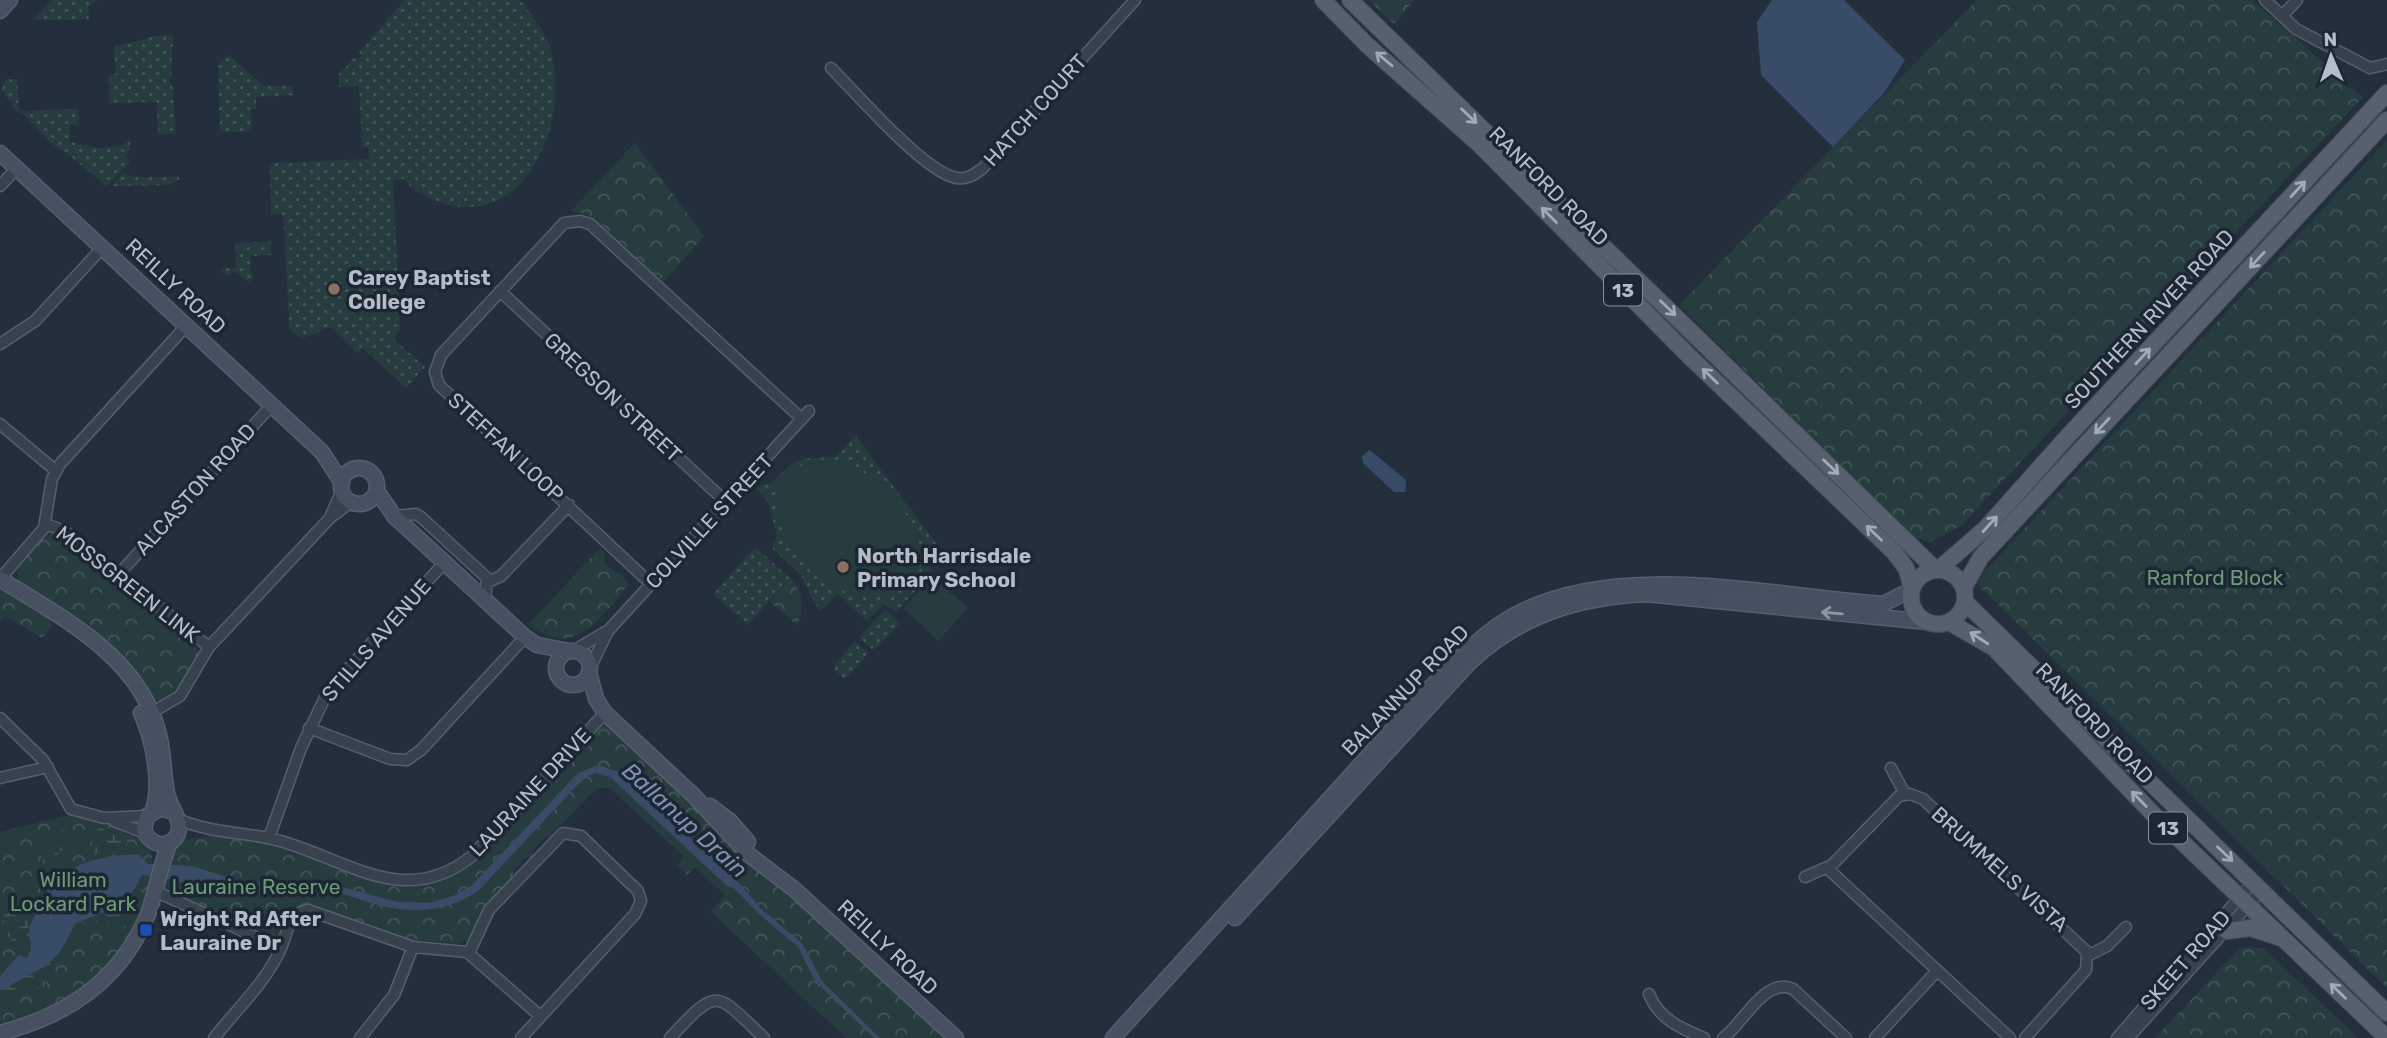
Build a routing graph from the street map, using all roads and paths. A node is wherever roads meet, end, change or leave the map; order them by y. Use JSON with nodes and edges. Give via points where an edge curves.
{"nodes":[{"id":1,"x":10,"y":0,"type":"edge"},
{"id":2,"x":1135,"y":0,"type":"edge"},
{"id":3,"x":1323,"y":0,"type":"edge"},
{"id":4,"x":1350,"y":0,"type":"edge"},
{"id":5,"x":2265,"y":0,"type":"edge"},
{"id":6,"x":2297,"y":0,"type":"edge"},
{"id":7,"x":0,"y":11,"type":"edge"},
{"id":8,"x":2282,"y":16,"type":"junction"},
{"id":9,"x":2387,"y":64,"type":"edge"},
{"id":10,"x":831,"y":68,"type":"dead end"},
{"id":11,"x":2387,"y":93,"type":"edge"},
{"id":12,"x":2387,"y":120,"type":"edge"},
{"id":13,"x":0,"y":153,"type":"edge"},
{"id":14,"x":17,"y":169,"type":"junction"},
{"id":15,"x":0,"y":186,"type":"edge"},
{"id":16,"x":103,"y":247,"type":"junction"},
{"id":17,"x":500,"y":292,"type":"junction"},
{"id":18,"x":187,"y":325,"type":"junction"},
{"id":19,"x":0,"y":344,"type":"edge"},
{"id":20,"x":272,"y":405,"type":"junction"},
{"id":21,"x":806,"y":415,"type":"joint"},
{"id":22,"x":0,"y":424,"type":"edge"},
{"id":23,"x":322,"y":452,"type":"junction"},
{"id":24,"x":354,"y":469,"type":"junction"},
{"id":25,"x":56,"y":471,"type":"junction"},
{"id":26,"x":342,"y":486,"type":"junction"},
{"id":27,"x":372,"y":496,"type":"junction"},
{"id":28,"x":351,"y":502,"type":"junction"},
{"id":29,"x":726,"y":502,"type":"junction"},
{"id":30,"x":569,"y":505,"type":"junction"},
{"id":31,"x":393,"y":515,"type":"junction"},
{"id":32,"x":330,"y":518,"type":"junction"},
{"id":33,"x":46,"y":524,"type":"junction"},
{"id":34,"x":444,"y":562,"type":"junction"},
{"id":35,"x":1937,"y":569,"type":"junction"},
{"id":36,"x":119,"y":574,"type":"junction"},
{"id":37,"x":0,"y":579,"type":"edge"},
{"id":38,"x":488,"y":582,"type":"junction"},
{"id":39,"x":650,"y":584,"type":"junction"},
{"id":40,"x":1912,"y":589,"type":"junction"},
{"id":41,"x":1965,"y":594,"type":"junction"},
{"id":42,"x":485,"y":601,"type":"junction"},
{"id":43,"x":1928,"y":622,"type":"junction"},
{"id":44,"x":1949,"y":622,"type":"junction"},
{"id":45,"x":608,"y":631,"type":"junction"},
{"id":46,"x":531,"y":641,"type":"junction"},
{"id":47,"x":209,"y":647,"type":"junction"},
{"id":48,"x":571,"y":651,"type":"junction"},
{"id":49,"x":590,"y":670,"type":"junction"},
{"id":50,"x":556,"y":671,"type":"junction"},
{"id":51,"x":571,"y":685,"type":"junction"},
{"id":52,"x":596,"y":699,"type":"junction"},
{"id":53,"x":1420,"y":708,"type":"junction"},
{"id":54,"x":605,"y":713,"type":"junction"},
{"id":55,"x":148,"y":716,"type":"junction"},
{"id":56,"x":0,"y":718,"type":"edge"},
{"id":57,"x":309,"y":728,"type":"junction"},
{"id":58,"x":48,"y":767,"type":"junction"},
{"id":59,"x":1891,"y":768,"type":"dead end"},
{"id":60,"x":0,"y":778,"type":"edge"},
{"id":61,"x":1905,"y":794,"type":"junction"},
{"id":62,"x":150,"y":813,"type":"junction"},
{"id":63,"x":176,"y":816,"type":"junction"},
{"id":64,"x":104,"y":818,"type":"junction"},
{"id":65,"x":211,"y":831,"type":"junction"},
{"id":66,"x":149,"y":838,"type":"junction"},
{"id":67,"x":269,"y":838,"type":"junction"},
{"id":68,"x":173,"y":840,"type":"junction"},
{"id":69,"x":1827,"y":868,"type":"junction"},
{"id":70,"x":158,"y":874,"type":"junction"},
{"id":71,"x":1805,"y":877,"type":"dead end"},
{"id":72,"x":2258,"y":886,"type":"junction"},
{"id":73,"x":2244,"y":902,"type":"junction"},
{"id":74,"x":216,"y":919,"type":"dead end"},
{"id":75,"x":230,"y":925,"type":"dead end"},
{"id":76,"x":2126,"y":927,"type":"dead end"},
{"id":77,"x":2227,"y":931,"type":"junction"},
{"id":78,"x":2283,"y":939,"type":"junction"},
{"id":79,"x":413,"y":947,"type":"junction"},
{"id":80,"x":280,"y":949,"type":"junction"},
{"id":81,"x":469,"y":953,"type":"junction"},
{"id":82,"x":2089,"y":955,"type":"junction"},
{"id":83,"x":1936,"y":972,"type":"junction"},
{"id":84,"x":1648,"y":994,"type":"dead end"},
{"id":85,"x":2387,"y":1013,"type":"edge"},
{"id":86,"x":540,"y":1016,"type":"junction"},
{"id":87,"x":7,"y":1034,"type":"edge"},
{"id":88,"x":214,"y":1038,"type":"edge"},
{"id":89,"x":360,"y":1038,"type":"edge"},
{"id":90,"x":521,"y":1038,"type":"edge"},
{"id":91,"x":670,"y":1038,"type":"edge"},
{"id":92,"x":764,"y":1038,"type":"edge"},
{"id":93,"x":956,"y":1038,"type":"edge"},
{"id":94,"x":1114,"y":1038,"type":"edge"},
{"id":95,"x":1126,"y":1038,"type":"edge"},
{"id":96,"x":1704,"y":1038,"type":"edge"},
{"id":97,"x":1723,"y":1038,"type":"edge"},
{"id":98,"x":1846,"y":1038,"type":"edge"},
{"id":99,"x":1875,"y":1038,"type":"edge"},
{"id":100,"x":2010,"y":1038,"type":"edge"},
{"id":101,"x":2025,"y":1038,"type":"edge"},
{"id":102,"x":2117,"y":1038,"type":"edge"},
{"id":103,"x":2128,"y":1038,"type":"edge"},
{"id":104,"x":2387,"y":1038,"type":"edge"}],
"edges":[{"from":1,"to":7,"type":"street"},
{"from":2,"to":10,"type":"street","name":"HATCH COURT","via":[[983,168],[964,178],[954,178],[930,164]]},
{"from":40,"to":3,"type":"main road","name":"RANFORD ROAD","number":"13","one_way":true,"via":[[1906,568],[1894,552],[1688,355],[1480,145]]},
{"from":4,"to":35,"type":"main road","name":"RANFORD ROAD","number":"13","one_way":true},
{"from":5,"to":8,"type":"street"},
{"from":6,"to":8,"type":"street"},
{"from":8,"to":9,"type":"street","via":[[2301,32],[2370,68]]},
{"from":35,"to":11,"type":"main road","name":"SOUTHERN RIVER ROAD","one_way":true,"via":[[1986,528]]},
{"from":12,"to":41,"type":"main road","name":"SOUTHERN RIVER ROAD","one_way":true,"via":[[1981,557]]},
{"from":13,"to":14,"type":"street","name":"REILLY ROAD"},
{"from":14,"to":15,"type":"street"},
{"from":14,"to":16,"type":"street","name":"REILLY ROAD"},
{"from":16,"to":18,"type":"street","name":"REILLY ROAD"},
{"from":16,"to":19,"type":"street","via":[[35,321]]},
{"from":17,"to":21,"type":"street","name":"STEFFAN LOOP","via":[[564,223],[590,224]]},
{"from":17,"to":29,"type":"street","name":"GREGSON STREET"},
{"from":17,"to":30,"type":"street","name":"STEFFAN LOOP","via":[[441,355],[436,377],[446,392]]},
{"from":18,"to":20,"type":"street","name":"REILLY ROAD"},
{"from":18,"to":25,"type":"street"},
{"from":20,"to":23,"type":"street","name":"REILLY ROAD"},
{"from":20,"to":36,"type":"street","name":"ALCASTON ROAD"},
{"from":21,"to":29,"type":"street","name":"COLVILLE STREET"},
{"from":22,"to":25,"type":"street"},
{"from":23,"to":24,"type":"street","name":"REILLY ROAD"},
{"from":23,"to":26,"type":"street","name":"REILLY ROAD"},
{"from":24,"to":26,"type":"street","via":[[346,474]]},
{"from":24,"to":27,"type":"street","via":[[374,475]]},
{"from":25,"to":33,"type":"street"},
{"from":26,"to":28,"type":"street"},
{"from":26,"to":32,"type":"street"},
{"from":27,"to":28,"type":"street"},
{"from":27,"to":31,"type":"street"},
{"from":28,"to":32,"type":"street"},
{"from":29,"to":39,"type":"street","name":"COLVILLE STREET"},
{"from":30,"to":38,"type":"street","via":[[500,576]]},
{"from":30,"to":39,"type":"street","name":"STEFFAN LOOP"},
{"from":31,"to":34,"type":"street"},
{"from":31,"to":38,"type":"street","via":[[422,517],[480,569]]},
{"from":32,"to":47,"type":"street"},
{"from":33,"to":36,"type":"street","name":"MOSSGREEN LINK","via":[[66,532]]},
{"from":33,"to":37,"type":"street"},
{"from":34,"to":42,"type":"street"},
{"from":34,"to":57,"type":"street","name":"STILLS AVENUE","via":[[336,681]]},
{"from":35,"to":40,"type":"main road","via":[[1921,575]]},
{"from":35,"to":41,"type":"main road","number":"13","via":[[1956,576]]},
{"from":36,"to":47,"type":"street","name":"MOSSGREEN LINK"},
{"from":37,"to":55,"type":"street","via":[[89,636],[142,692]]},
{"from":38,"to":42,"type":"street"},
{"from":39,"to":45,"type":"street","name":"COLVILLE STREET"},
{"from":40,"to":43,"type":"main road","number":"13","via":[[1914,610]]},
{"from":40,"to":53,"type":"street","name":"BALANNUP ROAD","via":[[1883,604],[1656,584],[1590,589],[1512,617],[1474,644]]},
{"from":41,"to":44,"type":"main road","via":[[1959,614]]},
{"from":41,"to":72,"type":"main road","name":"RANFORD ROAD","number":"13","one_way":true},
{"from":42,"to":46,"type":"street"},
{"from":43,"to":44,"type":"main road","number":"13"},
{"from":43,"to":53,"type":"street","name":"BALANNUP ROAD","one_way":true,"via":[[1646,594],[1602,597],[1558,608],[1503,635]]},
{"from":73,"to":44,"type":"main road","name":"RANFORD ROAD","number":"13","one_way":true,"via":[[1994,649]]},
{"from":45,"to":48,"type":"street","name":"COLVILLE STREET"},
{"from":45,"to":49,"type":"street","name":"COLVILLE STREET"},
{"from":46,"to":48,"type":"street"},
{"from":46,"to":50,"type":"street"},
{"from":46,"to":57,"type":"street","via":[[407,760],[390,759]]},
{"from":47,"to":55,"type":"street","via":[[184,692]]},
{"from":48,"to":49,"type":"street","via":[[587,657]]},
{"from":48,"to":50,"type":"street","via":[[558,659]]},
{"from":49,"to":51,"type":"street","via":[[582,683]]},
{"from":49,"to":52,"type":"street","name":"REILLY ROAD"},
{"from":50,"to":51,"type":"street","via":[[560,680]]},
{"from":51,"to":52,"type":"street","name":"REILLY ROAD"},
{"from":52,"to":54,"type":"street","name":"REILLY ROAD"},
{"from":53,"to":94,"type":"street","name":"BALANNUP ROAD"},
{"from":53,"to":95,"type":"street","name":"BALANNUP ROAD"},
{"from":54,"to":67,"type":"street","name":"LAURAINE DRIVE","via":[[472,856],[442,874],[411,881],[382,878]]},
{"from":54,"to":93,"type":"street","name":"REILLY ROAD","via":[[694,796],[730,821],[791,887]]},
{"from":55,"to":62,"type":"street","via":[[155,781]]},
{"from":55,"to":63,"type":"street","via":[[159,735],[167,798]]},
{"from":56,"to":58,"type":"street"},
{"from":57,"to":67,"type":"street","name":"STILLS AVENUE"},
{"from":58,"to":60,"type":"street"},
{"from":58,"to":64,"type":"street","via":[[71,809]]},
{"from":59,"to":61,"type":"street"},
{"from":61,"to":69,"type":"street"},
{"from":61,"to":82,"type":"street","name":"BRUMMELS VISTA","via":[[1923,799]]},
{"from":62,"to":63,"type":"street","via":[[165,809]]},
{"from":62,"to":64,"type":"street"},
{"from":62,"to":66,"type":"street"},
{"from":63,"to":65,"type":"street","name":"LAURAINE DRIVE"},
{"from":63,"to":68,"type":"street","via":[[179,829]]},
{"from":64,"to":66,"type":"street"},
{"from":65,"to":67,"type":"street","name":"LAURAINE DRIVE"},
{"from":65,"to":68,"type":"street","name":"LAURAINE DRIVE"},
{"from":66,"to":68,"type":"street"},
{"from":66,"to":70,"type":"street"},
{"from":68,"to":70,"type":"street"},
{"from":69,"to":71,"type":"street"},
{"from":69,"to":83,"type":"street"},
{"from":70,"to":74,"type":"street"},
{"from":70,"to":87,"type":"street","via":[[135,940],[104,980],[62,1012]]},
{"from":72,"to":73,"type":"street","name":"SKEET ROAD"},
{"from":72,"to":85,"type":"main road","name":"RANFORD ROAD","number":"13"},
{"from":73,"to":77,"type":"street","name":"SKEET ROAD"},
{"from":73,"to":78,"type":"main road","name":"RANFORD ROAD","number":"13"},
{"from":73,"to":102,"type":"street","name":"SKEET ROAD"},
{"from":75,"to":80,"type":"street"},
{"from":76,"to":82,"type":"street"},
{"from":77,"to":78,"type":"main road","via":[[2250,928]]},
{"from":77,"to":103,"type":"street","name":"SKEET ROAD"},
{"from":104,"to":78,"type":"main road","name":"RANFORD ROAD","number":"13","one_way":true},
{"from":79,"to":80,"type":"street","via":[[308,910],[293,918]]},
{"from":79,"to":81,"type":"street"},
{"from":79,"to":89,"type":"street","via":[[394,995]]},
{"from":80,"to":88,"type":"street"},
{"from":81,"to":86,"type":"street"},
{"from":81,"to":86,"type":"street","via":[[489,910],[548,846],[563,833],[581,836],[633,885],[641,901],[635,914]]},
{"from":82,"to":101,"type":"street","via":[[2086,970]]},
{"from":83,"to":99,"type":"street"},
{"from":83,"to":100,"type":"street"},
{"from":84,"to":96,"type":"street","via":[[1659,1013]]},
{"from":86,"to":90,"type":"street"},
{"from":91,"to":92,"type":"street","via":[[702,1003],[716,999],[729,1004]]},
{"from":97,"to":98,"type":"street","via":[[1770,990],[1782,986],[1793,989]]}]}
